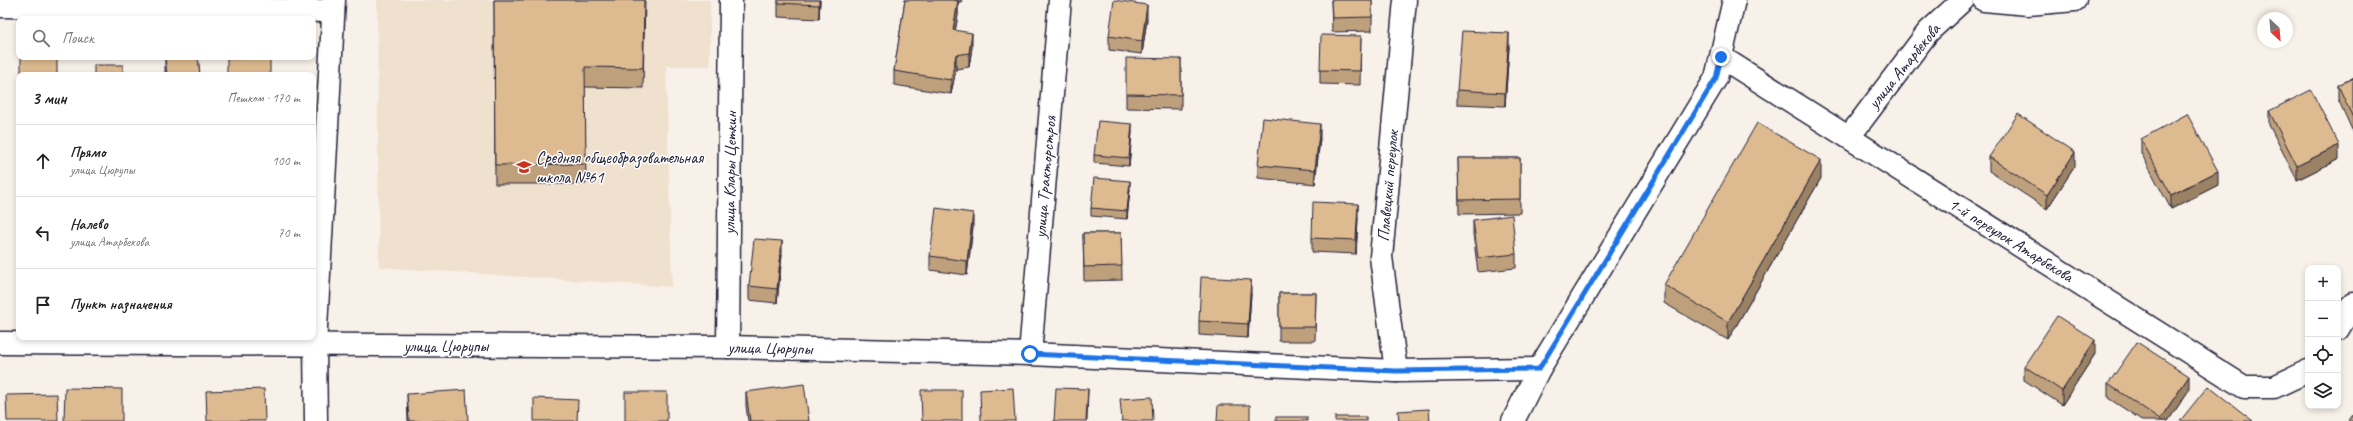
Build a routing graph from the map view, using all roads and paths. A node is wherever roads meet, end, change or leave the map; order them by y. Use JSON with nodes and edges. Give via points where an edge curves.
{"nodes":[{"id":1,"x":731,"y":0,"type":"edge"},
{"id":2,"x":1060,"y":0,"type":"edge"},
{"id":3,"x":1405,"y":0,"type":"edge"},
{"id":4,"x":1734,"y":0,"type":"edge"},
{"id":5,"x":1963,"y":0,"type":"edge"},
{"id":6,"x":1984,"y":0,"type":"edge"},
{"id":7,"x":2075,"y":0,"type":"edge"},
{"id":8,"x":0,"y":6,"type":"edge"},
{"id":9,"x":334,"y":6,"type":"edge"},
{"id":10,"x":1721,"y":57,"type":"junction"},
{"id":11,"x":1849,"y":137,"type":"junction"},
{"id":12,"x":2353,"y":304,"type":"edge"},
{"id":13,"x":2341,"y":324,"type":"edge"},
{"id":14,"x":316,"y":328,"type":"edge"},
{"id":15,"x":315,"y":340,"type":"edge"},
{"id":16,"x":0,"y":343,"type":"edge"},
{"id":17,"x":315,"y":346,"type":"junction"},
{"id":18,"x":728,"y":347,"type":"junction"},
{"id":19,"x":1030,"y":354,"type":"junction"},
{"id":20,"x":1539,"y":369,"type":"junction"},
{"id":21,"x":1396,"y":371,"type":"junction"},
{"id":22,"x":2305,"y":372,"type":"edge"},
{"id":23,"x":316,"y":421,"type":"edge"},
{"id":24,"x":1513,"y":421,"type":"edge"}],
"edges":[{"from":1,"to":18,"type":"street","name":"улица Клары Цеткин"},
{"from":2,"to":19,"type":"street","name":"улица Тракторстроя"},
{"from":3,"to":21,"type":"street","name":"Плавецкий переулок","via":[[1381,257]]},
{"from":4,"to":10,"type":"street"},
{"from":5,"to":11,"type":"street","name":"улица Атарбекова","via":[[1928,32]]},
{"from":6,"to":7,"type":"street","via":[[2028,4]]},
{"from":8,"to":9,"type":"street"},
{"from":9,"to":14,"type":"street"},
{"from":10,"to":11,"type":"street","name":"1-й переулок Атарбекова"},
{"from":10,"to":20,"type":"street","via":[[1716,78]]},
{"from":11,"to":22,"type":"street","name":"1-й переулок Атарбекова","via":[[2244,387],[2274,387]]},
{"from":12,"to":13,"type":"street"},
{"from":15,"to":17,"type":"street"},
{"from":16,"to":17,"type":"street","name":"улица Цюрупы"},
{"from":17,"to":18,"type":"street","name":"улица Цюрупы"},
{"from":17,"to":23,"type":"street"},
{"from":18,"to":19,"type":"street","name":"улица Цюрупы"},
{"from":19,"to":21,"type":"street","name":"улица Цюрупы"},
{"from":20,"to":21,"type":"street","name":"улица Цюрупы"},
{"from":20,"to":24,"type":"street"}]}
